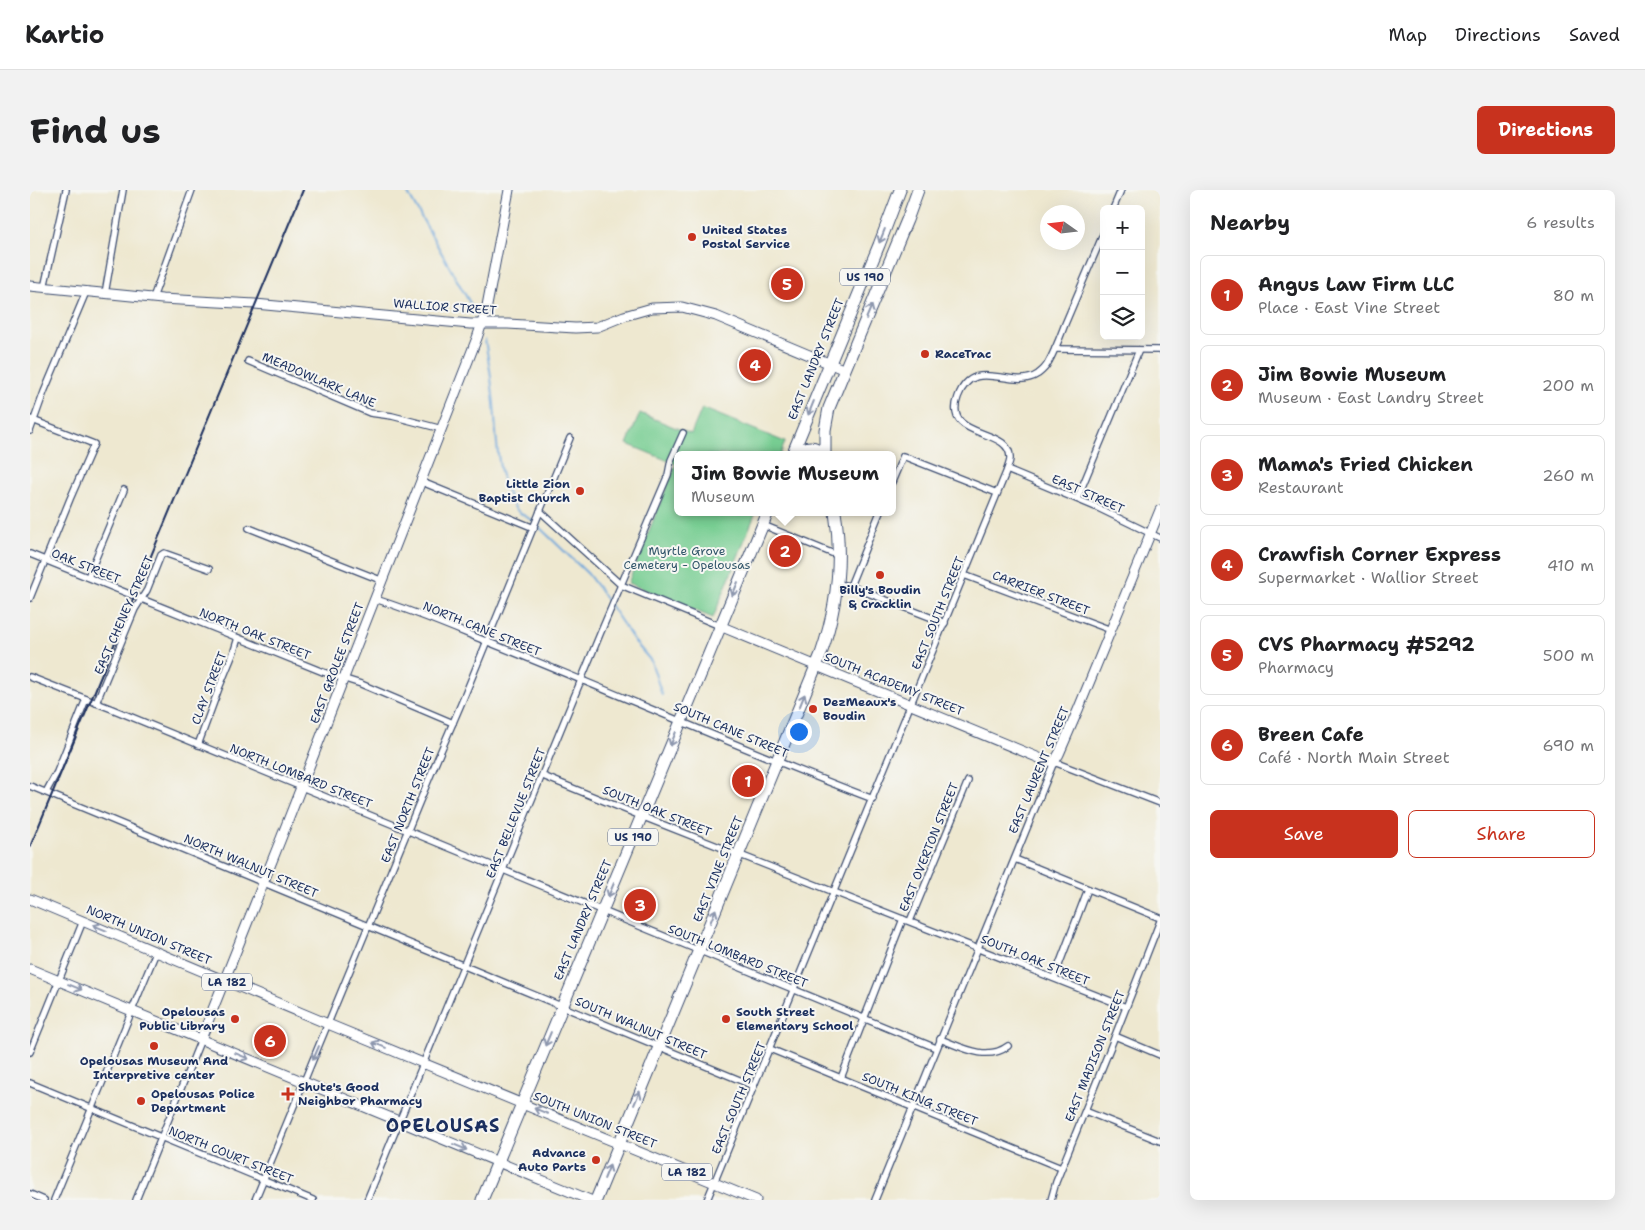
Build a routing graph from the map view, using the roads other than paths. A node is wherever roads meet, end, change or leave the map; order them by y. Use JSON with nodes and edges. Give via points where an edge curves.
{"nodes":[{"id":1,"x":66,"y":190,"type":"edge"},
{"id":2,"x":123,"y":190,"type":"edge"},
{"id":3,"x":192,"y":190,"type":"edge"},
{"id":4,"x":509,"y":190,"type":"edge"},
{"id":5,"x":900,"y":190,"type":"edge"},
{"id":6,"x":918,"y":190,"type":"edge"},
{"id":7,"x":1121,"y":190,"type":"edge"},
{"id":8,"x":1115,"y":205,"type":"edge"},
{"id":9,"x":1100,"y":242,"type":"edge"},
{"id":10,"x":30,"y":286,"type":"edge"},
{"id":11,"x":44,"y":288,"type":"junction"},
{"id":12,"x":86,"y":292,"type":"junction"},
{"id":13,"x":105,"y":294,"type":"junction"},
{"id":14,"x":153,"y":298,"type":"junction"},
{"id":15,"x":482,"y":323,"type":"junction"},
{"id":16,"x":1055,"y":350,"type":"junction"},
{"id":17,"x":1139,"y":350,"type":"junction"},
{"id":18,"x":1160,"y":350,"type":"edge"},
{"id":19,"x":248,"y":361,"type":"dead end"},
{"id":20,"x":829,"y":363,"type":"junction"},
{"id":21,"x":845,"y":370,"type":"junction"},
{"id":22,"x":32,"y":420,"type":"edge"},
{"id":23,"x":442,"y":429,"type":"junction"},
{"id":24,"x":30,"y":431,"type":"edge"},
{"id":25,"x":683,"y":433,"type":"dead end"},
{"id":26,"x":570,"y":438,"type":"dead end"},
{"id":27,"x":675,"y":451,"type":"edge"},
{"id":28,"x":793,"y":451,"type":"edge"},
{"id":29,"x":798,"y":451,"type":"edge"},
{"id":30,"x":820,"y":451,"type":"edge"},
{"id":31,"x":824,"y":451,"type":"edge"},
{"id":32,"x":674,"y":453,"type":"edge"},
{"id":33,"x":1007,"y":470,"type":"junction"},
{"id":34,"x":896,"y":473,"type":"edge"},
{"id":35,"x":422,"y":482,"type":"junction"},
{"id":36,"x":124,"y":490,"type":"dead end"},
{"id":37,"x":997,"y":493,"type":"junction"},
{"id":38,"x":1077,"y":499,"type":"junction"},
{"id":39,"x":1160,"y":510,"type":"edge"},
{"id":40,"x":540,"y":511,"type":"junction"},
{"id":41,"x":766,"y":516,"type":"edge"},
{"id":42,"x":834,"y":516,"type":"edge"},
{"id":43,"x":878,"y":516,"type":"edge"},
{"id":44,"x":535,"y":525,"type":"junction"},
{"id":45,"x":763,"y":525,"type":"junction"},
{"id":46,"x":249,"y":528,"type":"dead end"},
{"id":47,"x":1151,"y":533,"type":"junction"},
{"id":48,"x":1160,"y":538,"type":"edge"},
{"id":49,"x":30,"y":554,"type":"edge"},
{"id":50,"x":839,"y":556,"type":"junction"},
{"id":51,"x":45,"y":560,"type":"junction"},
{"id":52,"x":209,"y":569,"type":"dead end"},
{"id":53,"x":964,"y":575,"type":"junction"},
{"id":54,"x":88,"y":577,"type":"junction"},
{"id":55,"x":382,"y":581,"type":"junction"},
{"id":56,"x":837,"y":584,"type":"junction"},
{"id":57,"x":621,"y":585,"type":"junction"},
{"id":58,"x":850,"y":586,"type":"junction"},
{"id":59,"x":134,"y":596,"type":"joint"},
{"id":60,"x":30,"y":598,"type":"edge"},
{"id":61,"x":141,"y":599,"type":"junction"},
{"id":62,"x":375,"y":599,"type":"junction"},
{"id":63,"x":945,"y":623,"type":"junction"},
{"id":64,"x":720,"y":626,"type":"junction"},
{"id":65,"x":1111,"y":630,"type":"junction"},
{"id":66,"x":238,"y":638,"type":"junction"},
{"id":67,"x":487,"y":641,"type":"junction"},
{"id":68,"x":816,"y":666,"type":"junction"},
{"id":69,"x":30,"y":677,"type":"edge"},
{"id":70,"x":344,"y":678,"type":"junction"},
{"id":71,"x":582,"y":679,"type":"junction"},
{"id":72,"x":91,"y":701,"type":"junction"},
{"id":73,"x":911,"y":705,"type":"junction"},
{"id":74,"x":680,"y":720,"type":"junction"},
{"id":75,"x":453,"y":723,"type":"junction"},
{"id":76,"x":198,"y":745,"type":"junction"},
{"id":77,"x":777,"y":761,"type":"junction"},
{"id":78,"x":1054,"y":762,"type":"junction"},
{"id":79,"x":543,"y":776,"type":"junction"},
{"id":80,"x":968,"y":781,"type":"dead end"},
{"id":81,"x":30,"y":786,"type":"edge"},
{"id":82,"x":301,"y":787,"type":"junction"},
{"id":83,"x":46,"y":792,"type":"junction"},
{"id":84,"x":873,"y":798,"type":"junction"},
{"id":85,"x":1160,"y":803,"type":"edge"},
{"id":86,"x":641,"y":816,"type":"junction"},
{"id":87,"x":408,"y":831,"type":"junction"},
{"id":88,"x":739,"y":854,"type":"junction"},
{"id":89,"x":1015,"y":859,"type":"junction"},
{"id":90,"x":504,"y":870,"type":"junction"},
{"id":91,"x":263,"y":882,"type":"junction"},
{"id":92,"x":1088,"y":888,"type":"junction"},
{"id":93,"x":834,"y":892,"type":"junction"},
{"id":94,"x":30,"y":899,"type":"edge"},
{"id":95,"x":602,"y":911,"type":"junction"},
{"id":96,"x":1160,"y":919,"type":"edge"},
{"id":97,"x":906,"y":920,"type":"junction"},
{"id":98,"x":83,"y":921,"type":"junction"},
{"id":99,"x":369,"y":926,"type":"junction"},
{"id":100,"x":978,"y":948,"type":"junction"},
{"id":101,"x":699,"y":951,"type":"junction"},
{"id":102,"x":156,"y":952,"type":"junction"},
{"id":103,"x":464,"y":966,"type":"junction"},
{"id":104,"x":30,"y":969,"type":"edge"},
{"id":105,"x":1054,"y":978,"type":"junction"},
{"id":106,"x":224,"y":980,"type":"junction"},
{"id":107,"x":59,"y":981,"type":"junction"},
{"id":108,"x":794,"y":990,"type":"junction"},
{"id":109,"x":562,"y":1006,"type":"junction"},
{"id":110,"x":1126,"y":1007,"type":"junction"},
{"id":111,"x":132,"y":1010,"type":"junction"},
{"id":112,"x":864,"y":1019,"type":"junction"},
{"id":113,"x":328,"y":1024,"type":"junction"},
{"id":114,"x":1115,"y":1036,"type":"junction"},
{"id":115,"x":201,"y":1039,"type":"junction"},
{"id":116,"x":940,"y":1039,"type":"junction"},
{"id":117,"x":1008,"y":1046,"type":"dead end"},
{"id":118,"x":659,"y":1047,"type":"junction"},
{"id":119,"x":936,"y":1048,"type":"junction"},
{"id":120,"x":770,"y":1049,"type":"junction"},
{"id":121,"x":30,"y":1052,"type":"edge"},
{"id":122,"x":1160,"y":1055,"type":"edge"},
{"id":123,"x":424,"y":1063,"type":"junction"},
{"id":124,"x":841,"y":1078,"type":"junction"},
{"id":125,"x":304,"y":1081,"type":"junction"},
{"id":126,"x":30,"y":1082,"type":"edge"},
{"id":127,"x":754,"y":1086,"type":"junction"},
{"id":128,"x":521,"y":1103,"type":"junction"},
{"id":129,"x":912,"y":1107,"type":"junction"},
{"id":130,"x":91,"y":1108,"type":"junction"},
{"id":131,"x":1085,"y":1111,"type":"junction"},
{"id":132,"x":399,"y":1122,"type":"junction"},
{"id":133,"x":162,"y":1138,"type":"junction"},
{"id":134,"x":1160,"y":1141,"type":"edge"},
{"id":135,"x":619,"y":1143,"type":"junction"},
{"id":136,"x":498,"y":1162,"type":"junction"},
{"id":137,"x":1061,"y":1168,"type":"junction"},
{"id":138,"x":263,"y":1179,"type":"junction"},
{"id":139,"x":715,"y":1183,"type":"junction"},
{"id":140,"x":30,"y":1194,"type":"edge"},
{"id":141,"x":44,"y":1200,"type":"edge"},
{"id":142,"x":54,"y":1200,"type":"edge"},
{"id":143,"x":136,"y":1200,"type":"edge"},
{"id":144,"x":255,"y":1200,"type":"edge"},
{"id":145,"x":313,"y":1200,"type":"edge"},
{"id":146,"x":368,"y":1200,"type":"edge"},
{"id":147,"x":482,"y":1200,"type":"edge"},
{"id":148,"x":590,"y":1200,"type":"edge"},
{"id":149,"x":596,"y":1200,"type":"edge"},
{"id":150,"x":707,"y":1200,"type":"edge"},
{"id":151,"x":756,"y":1200,"type":"edge"},
{"id":152,"x":875,"y":1200,"type":"edge"},
{"id":153,"x":1051,"y":1200,"type":"edge"}],
"edges":[{"from":1,"to":11,"type":"street"},
{"from":2,"to":13,"type":"street"},
{"from":3,"to":14,"type":"street"},
{"from":4,"to":15,"type":"street","name":"EAST GROLEE STREET"},
{"from":5,"to":20,"type":"highway","name":"EAST LANDRY STREET","number":"US 190","one_way":true},
{"from":21,"to":6,"type":"highway","number":"US 190","one_way":true},
{"from":7,"to":8,"type":"street"},
{"from":9,"to":16,"type":"street","name":"EAST SOUTH STREET"},
{"from":10,"to":11,"type":"street","name":"WALLIOR STREET"},
{"from":11,"to":12,"type":"street","name":"WALLIOR STREET"},
{"from":12,"to":13,"type":"street","name":"WALLIOR STREET"},
{"from":12,"to":22,"type":"street"},
{"from":13,"to":14,"type":"street","name":"WALLIOR STREET"},
{"from":14,"to":15,"type":"street","name":"WALLIOR STREET"},
{"from":15,"to":20,"type":"street","name":"WALLIOR STREET","via":[[590,328],[645,310],[682,308],[716,316]]},
{"from":15,"to":23,"type":"street","name":"EAST GROLEE STREET"},
{"from":16,"to":17,"type":"street"},
{"from":16,"to":33,"type":"street","name":"EAST SOUTH STREET","via":[[1044,370],[1031,378],[979,375],[965,383],[961,390],[956,404],[959,419],[970,429],[1004,444],[1009,450]]},
{"from":17,"to":18,"type":"street"},
{"from":17,"to":38,"type":"street"},
{"from":19,"to":23,"type":"street","name":"MEADOWLARK LANE","via":[[370,413]]},
{"from":20,"to":21,"type":"street","name":"WALLIOR STREET"},
{"from":20,"to":28,"type":"highway","name":"EAST LANDRY STREET","number":"US 190","one_way":true},
{"from":21,"to":31,"type":"highway","number":"US 190","via":[[827,417]]},
{"from":22,"to":24,"type":"street"},
{"from":22,"to":51,"type":"street","via":[[94,444]]},
{"from":23,"to":35,"type":"street","name":"EAST GROLEE STREET"},
{"from":25,"to":27,"type":"street","name":"EAST BELLEVUE STREET"},
{"from":26,"to":40,"type":"street","name":"EAST NORTH STREET"},
{"from":29,"to":30,"type":"highway","via":[[808,446]]},
{"from":32,"to":57,"type":"street","name":"EAST BELLEVUE STREET"},
{"from":33,"to":37,"type":"street","name":"EAST SOUTH STREET"},
{"from":33,"to":38,"type":"street","name":"EAST STREET"},
{"from":34,"to":37,"type":"street","via":[[903,456]]},
{"from":35,"to":44,"type":"street"},
{"from":35,"to":55,"type":"street","name":"EAST GROLEE STREET"},
{"from":36,"to":54,"type":"street"},
{"from":37,"to":53,"type":"street","name":"EAST SOUTH STREET"},
{"from":38,"to":47,"type":"street","name":"EAST STREET"},
{"from":39,"to":47,"type":"street","name":"EAST LAURENT STREET"},
{"from":40,"to":44,"type":"street","name":"EAST NORTH STREET"},
{"from":40,"to":57,"type":"street"},
{"from":41,"to":45,"type":"highway","name":"EAST LANDRY STREET","number":"US 190"},
{"from":42,"to":50,"type":"highway","name":"EAST VINE STREET"},
{"from":43,"to":58,"type":"street"},
{"from":44,"to":67,"type":"street","name":"EAST NORTH STREET"},
{"from":45,"to":50,"type":"street"},
{"from":45,"to":64,"type":"highway","name":"EAST LANDRY STREET","number":"US 190","one_way":true},
{"from":46,"to":55,"type":"street"},
{"from":47,"to":48,"type":"street","name":"EAST STREET"},
{"from":47,"to":65,"type":"street","name":"EAST LAURENT STREET"},
{"from":49,"to":51,"type":"street","name":"OAK STREET"},
{"from":50,"to":56,"type":"highway","name":"EAST VINE STREET"},
{"from":51,"to":54,"type":"street","name":"OAK STREET"},
{"from":51,"to":60,"type":"street"},
{"from":52,"to":61,"type":"street","name":"EAST CHENEY STREET","via":[[164,553]]},
{"from":53,"to":63,"type":"street","name":"EAST SOUTH STREET"},
{"from":53,"to":65,"type":"street","name":"CARRIER STREET"},
{"from":54,"to":59,"type":"street","name":"OAK STREET"},
{"from":55,"to":62,"type":"street","name":"EAST GROLEE STREET"},
{"from":56,"to":58,"type":"street"},
{"from":56,"to":68,"type":"highway","name":"EAST VINE STREET","via":[[832,618]]},
{"from":57,"to":64,"type":"street","name":"SOUTH ACADEMY STREET"},
{"from":57,"to":71,"type":"street","name":"EAST BELLEVUE STREET"},
{"from":58,"to":63,"type":"street"},
{"from":59,"to":61,"type":"street","name":"NORTH OAK STREET"},
{"from":61,"to":66,"type":"street","name":"NORTH OAK STREET"},
{"from":61,"to":72,"type":"street","name":"EAST CHENEY STREET"},
{"from":62,"to":67,"type":"street","name":"NORTH CANE STREET"},
{"from":62,"to":70,"type":"street","name":"EAST GROLEE STREET"},
{"from":63,"to":73,"type":"street","name":"EAST SOUTH STREET"},
{"from":64,"to":68,"type":"street","name":"SOUTH ACADEMY STREET"},
{"from":64,"to":74,"type":"highway","name":"EAST LANDRY STREET","number":"US 190"},
{"from":65,"to":78,"type":"street","name":"EAST LAURENT STREET"},
{"from":66,"to":70,"type":"street","name":"NORTH OAK STREET"},
{"from":66,"to":76,"type":"street","name":"CLAY STREET"},
{"from":67,"to":71,"type":"street","name":"NORTH CANE STREET"},
{"from":67,"to":75,"type":"street","name":"EAST NORTH STREET"},
{"from":68,"to":73,"type":"street","name":"SOUTH ACADEMY STREET"},
{"from":77,"to":68,"type":"highway","name":"EAST VINE STREET","one_way":true},
{"from":69,"to":72,"type":"street","name":"NORTH LOMBARD STREET"},
{"from":70,"to":75,"type":"street","name":"NORTH OAK STREET"},
{"from":70,"to":82,"type":"street","name":"EAST GROLEE STREET"},
{"from":71,"to":74,"type":"street","name":"SOUTH CANE STREET"},
{"from":71,"to":79,"type":"street","name":"EAST BELLEVUE STREET"},
{"from":72,"to":76,"type":"street","name":"NORTH LOMBARD STREET"},
{"from":72,"to":83,"type":"street","name":"EAST CHENEY STREET"},
{"from":73,"to":78,"type":"street","name":"SOUTH ACADEMY STREET"},
{"from":73,"to":84,"type":"street","name":"EAST SOUTH STREET"},
{"from":74,"to":77,"type":"street","name":"SOUTH CANE STREET"},
{"from":74,"to":86,"type":"highway","name":"EAST LANDRY STREET","number":"US 190","one_way":true},
{"from":75,"to":87,"type":"street","name":"EAST NORTH STREET"},
{"from":76,"to":82,"type":"street","name":"NORTH LOMBARD STREET"},
{"from":77,"to":84,"type":"street","name":"SOUTH CANE STREET"},
{"from":77,"to":88,"type":"highway","name":"EAST VINE STREET"},
{"from":78,"to":85,"type":"street","name":"SOUTH ACADEMY STREET"},
{"from":78,"to":89,"type":"street","name":"EAST LAURENT STREET"},
{"from":79,"to":86,"type":"street","name":"SOUTH OAK STREET"},
{"from":79,"to":90,"type":"street","name":"EAST BELLEVUE STREET"},
{"from":80,"to":97,"type":"street","name":"EAST OVERTON STREET"},
{"from":81,"to":83,"type":"street","name":"NORTH WALNUT STREET"},
{"from":82,"to":87,"type":"street","name":"NORTH LOMBARD STREET"},
{"from":82,"to":91,"type":"street","name":"EAST GROLEE STREET"},
{"from":83,"to":91,"type":"street","name":"NORTH WALNUT STREET"},
{"from":84,"to":93,"type":"street","name":"EAST SOUTH STREET"},
{"from":86,"to":88,"type":"street","name":"SOUTH OAK STREET"},
{"from":86,"to":95,"type":"highway","name":"EAST LANDRY STREET","number":"US 190","one_way":true},
{"from":87,"to":90,"type":"street","name":"NORTH LOMBARD STREET"},
{"from":87,"to":99,"type":"street","name":"EAST NORTH STREET"},
{"from":88,"to":93,"type":"street","name":"SOUTH OAK STREET"},
{"from":101,"to":88,"type":"highway","name":"EAST VINE STREET","one_way":true},
{"from":89,"to":92,"type":"street"},
{"from":89,"to":100,"type":"street","name":"EAST LAURENT STREET"},
{"from":90,"to":95,"type":"street","name":"SOUTH LOMBARD STREET"},
{"from":90,"to":103,"type":"street","name":"EAST BELLEVUE STREET"},
{"from":91,"to":99,"type":"street","name":"NORTH WALNUT STREET"},
{"from":91,"to":106,"type":"street","name":"EAST GROLEE STREET"},
{"from":92,"to":96,"type":"street"},
{"from":92,"to":105,"type":"street"},
{"from":93,"to":97,"type":"street","name":"SOUTH OAK STREET"},
{"from":93,"to":108,"type":"street","name":"EAST SOUTH STREET"},
{"from":94,"to":98,"type":"street","name":"NORTH UNION STREET","number":"LA 182"},
{"from":95,"to":101,"type":"street","name":"SOUTH LOMBARD STREET"},
{"from":95,"to":109,"type":"highway","name":"EAST LANDRY STREET","number":"US 190"},
{"from":96,"to":110,"type":"street","name":"EAST MADISON STREET"},
{"from":97,"to":100,"type":"street","name":"SOUTH OAK STREET"},
{"from":97,"to":112,"type":"street","name":"EAST OVERTON STREET"},
{"from":102,"to":98,"type":"street","name":"NORTH UNION STREET","number":"LA 182","one_way":true},
{"from":98,"to":107,"type":"street"},
{"from":99,"to":103,"type":"street","name":"NORTH WALNUT STREET"},
{"from":99,"to":113,"type":"street","name":"EAST NORTH STREET"},
{"from":100,"to":105,"type":"street","name":"SOUTH OAK STREET"},
{"from":100,"to":116,"type":"street","name":"EAST LAURENT STREET"},
{"from":101,"to":108,"type":"street","name":"SOUTH LOMBARD STREET"},
{"from":101,"to":118,"type":"highway","name":"EAST VINE STREET"},
{"from":102,"to":106,"type":"street","name":"NORTH UNION STREET","number":"LA 182"},
{"from":102,"to":111,"type":"street"},
{"from":103,"to":109,"type":"street","name":"SOUTH WALNUT STREET"},
{"from":103,"to":123,"type":"street","name":"EAST BELLEVUE STREET"},
{"from":104,"to":107,"type":"street"},
{"from":105,"to":110,"type":"street","name":"SOUTH OAK STREET"},
{"from":106,"to":113,"type":"street","name":"NORTH UNION STREET","number":"LA 182"},
{"from":106,"to":115,"type":"street","name":"EAST GROLEE STREET"},
{"from":107,"to":111,"type":"street","one_way":true},
{"from":107,"to":121,"type":"street"},
{"from":108,"to":112,"type":"street","name":"SOUTH LOMBARD STREET"},
{"from":108,"to":120,"type":"street","name":"EAST SOUTH STREET"},
{"from":109,"to":118,"type":"street","name":"SOUTH WALNUT STREET"},
{"from":109,"to":128,"type":"highway","name":"EAST LANDRY STREET","number":"US 190","one_way":true},
{"from":110,"to":114,"type":"street","name":"EAST MADISON STREET"},
{"from":111,"to":115,"type":"street"},
{"from":111,"to":130,"type":"street"},
{"from":112,"to":119,"type":"street","name":"SOUTH LOMBARD STREET"},
{"from":112,"to":124,"type":"street","name":"EAST OVERTON STREET"},
{"from":123,"to":113,"type":"street","name":"NORTH UNION STREET","number":"LA 182","one_way":true},
{"from":113,"to":125,"type":"street","name":"EAST NORTH STREET","one_way":true},
{"from":114,"to":122,"type":"street"},
{"from":114,"to":131,"type":"street","name":"EAST MADISON STREET"},
{"from":115,"to":125,"type":"street","one_way":true},
{"from":115,"to":133,"type":"street","name":"EAST GROLEE STREET"},
{"from":116,"to":117,"type":"street","via":[[984,1053]]},
{"from":116,"to":119,"type":"street","name":"EAST LAURENT STREET"},
{"from":118,"to":127,"type":"street","name":"SOUTH WALNUT STREET"},
{"from":135,"to":118,"type":"highway","name":"EAST VINE STREET","one_way":true},
{"from":119,"to":129,"type":"street"},
{"from":120,"to":124,"type":"street","name":"SOUTH KING STREET"},
{"from":120,"to":127,"type":"street","name":"EAST SOUTH STREET"},
{"from":123,"to":128,"type":"street","name":"SOUTH UNION STREET","number":"LA 182"},
{"from":123,"to":132,"type":"street","name":"EAST BELLEVUE STREET"},
{"from":124,"to":129,"type":"street","name":"SOUTH KING STREET"},
{"from":125,"to":132,"type":"street"},
{"from":125,"to":138,"type":"street","name":"EAST NORTH STREET"},
{"from":126,"to":130,"type":"street","name":"NORTH COURT STREET"},
{"from":127,"to":139,"type":"street","name":"EAST SOUTH STREET"},
{"from":135,"to":128,"type":"street","name":"SOUTH UNION STREET","number":"LA 182","one_way":true},
{"from":128,"to":136,"type":"highway","name":"EAST LANDRY STREET","number":"US 190"},
{"from":129,"to":137,"type":"street","name":"SOUTH KING STREET"},
{"from":129,"to":152,"type":"street"},
{"from":130,"to":133,"type":"street","name":"NORTH COURT STREET"},
{"from":130,"to":142,"type":"street"},
{"from":131,"to":134,"type":"street"},
{"from":131,"to":137,"type":"street","name":"EAST MADISON STREET"},
{"from":132,"to":136,"type":"street","one_way":true},
{"from":132,"to":146,"type":"street","name":"EAST BELLEVUE STREET"},
{"from":133,"to":138,"type":"street","name":"NORTH COURT STREET"},
{"from":133,"to":143,"type":"street","name":"EAST GROLEE STREET"},
{"from":135,"to":139,"type":"street","name":"SOUTH UNION STREET","number":"LA 182"},
{"from":149,"to":135,"type":"highway","name":"EAST VINE STREET","one_way":true},
{"from":136,"to":147,"type":"highway","name":"EAST LANDRY STREET","number":"US 190"},
{"from":136,"to":148,"type":"street"},
{"from":137,"to":153,"type":"street","name":"EAST MADISON STREET"},
{"from":138,"to":144,"type":"street","name":"EAST NORTH STREET"},
{"from":138,"to":145,"type":"street","name":"NORTH COURT STREET"},
{"from":139,"to":150,"type":"street","name":"EAST SOUTH STREET"},
{"from":139,"to":151,"type":"street","name":"SOUTH UNION STREET","number":"LA 182"},
{"from":140,"to":141,"type":"street"}]}
